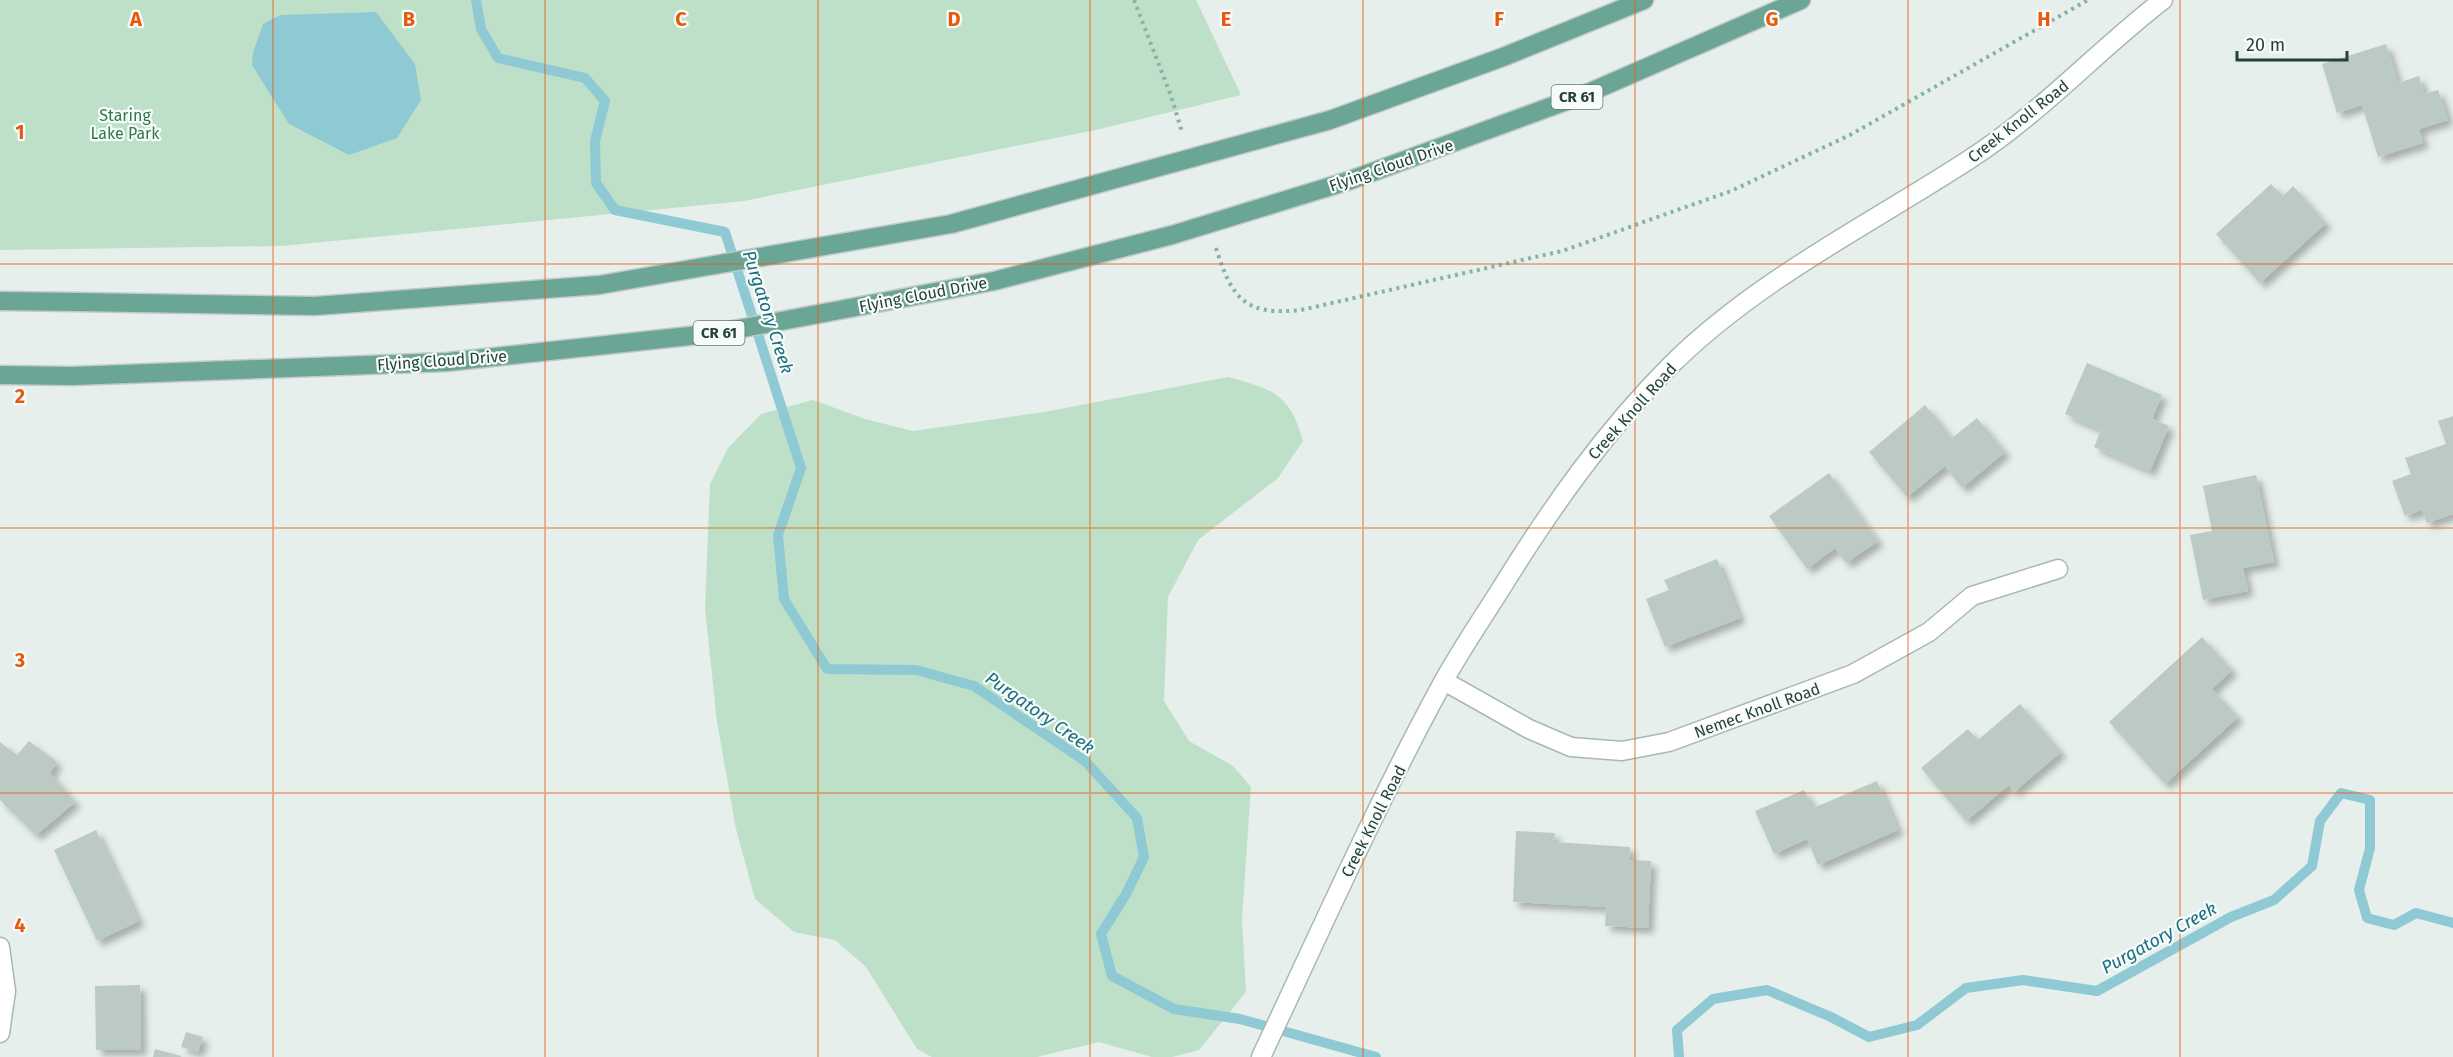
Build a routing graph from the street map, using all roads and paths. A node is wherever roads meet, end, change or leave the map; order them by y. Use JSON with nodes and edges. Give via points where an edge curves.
{"nodes":[{"id":1,"x":1134,"y":0,"type":"edge"},
{"id":2,"x":1644,"y":0,"type":"edge"},
{"id":3,"x":1801,"y":0,"type":"edge"},
{"id":4,"x":2088,"y":0,"type":"edge"},
{"id":5,"x":2163,"y":0,"type":"edge"},
{"id":6,"x":1185,"y":142,"type":"dead end"},
{"id":7,"x":1215,"y":244,"type":"dead end"},
{"id":8,"x":0,"y":301,"type":"edge"},
{"id":9,"x":0,"y":375,"type":"edge"},
{"id":10,"x":2058,"y":569,"type":"dead end"},
{"id":11,"x":1444,"y":681,"type":"junction"},
{"id":12,"x":0,"y":947,"type":"edge"},
{"id":13,"x":0,"y":1033,"type":"edge"},
{"id":14,"x":1263,"y":1054,"type":"edge"}],
"edges":[{"from":1,"to":6,"type":"path"},
{"from":2,"to":8,"type":"main road","bridge":true,"via":[[1330,120],[951,224],[599,285],[315,306]]},
{"from":3,"to":9,"type":"main road","name":"Flying Cloud Drive","number":"CR 61","bridge":true,"via":[[1588,93],[1348,181],[1172,235],[994,281],[717,333],[447,362],[72,376]]},
{"from":4,"to":7,"type":"path","via":[[1850,135],[1731,191],[1562,250],[1274,313],[1244,303],[1225,278]]},
{"from":5,"to":11,"type":"street","name":"Creek Knoll Road","via":[[2056,94],[1982,150],[1742,303],[1671,365],[1599,445],[1526,548]]},
{"from":10,"to":11,"type":"street","name":"Nemec Knoll Road","via":[[1972,596],[1929,632],[1853,674],[1669,742],[1622,751],[1571,747],[1529,729]]},
{"from":11,"to":14,"type":"street","name":"Creek Knoll Road","via":[[1355,854]]},
{"from":12,"to":13,"type":"street","via":[[6,991]]}]}
